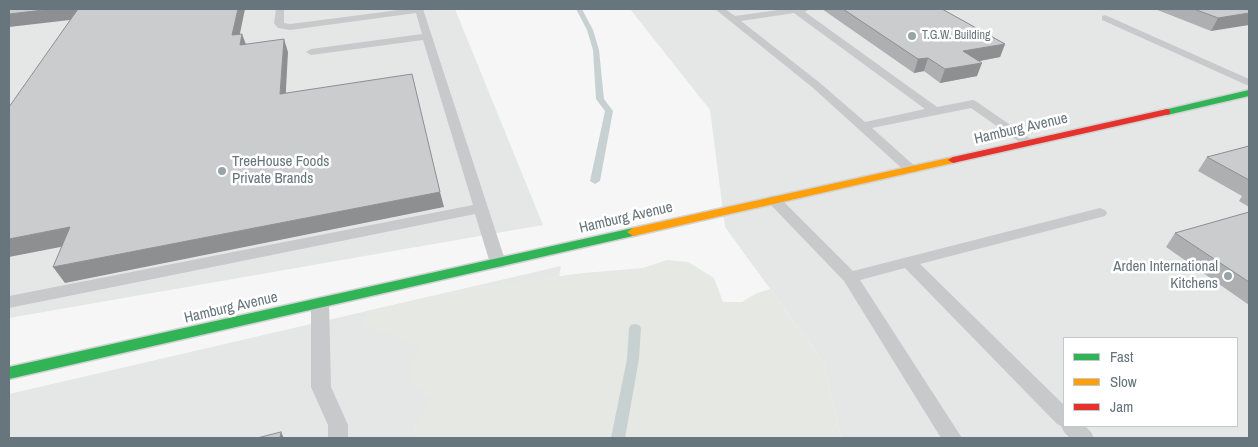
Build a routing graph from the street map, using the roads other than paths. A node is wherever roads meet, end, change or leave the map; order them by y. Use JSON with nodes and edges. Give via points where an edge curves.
{"nodes":[{"id":1,"x":280,"y":9,"type":"edge"},
{"id":2,"x":419,"y":9,"type":"edge"},
{"id":3,"x":720,"y":9,"type":"edge"},
{"id":4,"x":801,"y":9,"type":"edge"},
{"id":5,"x":1105,"y":18,"type":"dead end"},
{"id":6,"x":734,"y":19,"type":"junction"},
{"id":7,"x":428,"y":36,"type":"junction"},
{"id":8,"x":311,"y":52,"type":"dead end"},
{"id":9,"x":1249,"y":83,"type":"edge"},
{"id":10,"x":1249,"y":93,"type":"edge"},
{"id":11,"x":935,"y":112,"type":"junction"},
{"id":12,"x":864,"y":126,"type":"junction"},
{"id":13,"x":1029,"y":142,"type":"junction"},
{"id":14,"x":911,"y":169,"type":"junction"},
{"id":15,"x":774,"y":200,"type":"junction"},
{"id":16,"x":481,"y":208,"type":"junction"},
{"id":17,"x":1100,"y":213,"type":"dead end"},
{"id":18,"x":498,"y":263,"type":"junction"},
{"id":19,"x":909,"y":263,"type":"junction"},
{"id":20,"x":850,"y":277,"type":"junction"},
{"id":21,"x":9,"y":302,"type":"edge"},
{"id":22,"x":320,"y":303,"type":"junction"},
{"id":23,"x":9,"y":373,"type":"edge"},
{"id":24,"x":1063,"y":417,"type":"edge"},
{"id":25,"x":1073,"y":427,"type":"edge"},
{"id":26,"x":338,"y":438,"type":"edge"},
{"id":27,"x":952,"y":438,"type":"edge"},
{"id":28,"x":1084,"y":438,"type":"edge"}],
"edges":[{"from":1,"to":2,"type":"lane","via":[[279,23],[290,27]]},
{"from":2,"to":7,"type":"lane"},
{"from":3,"to":6,"type":"lane"},
{"from":4,"to":6,"type":"lane"},
{"from":4,"to":11,"type":"lane"},
{"from":5,"to":9,"type":"lane"},
{"from":6,"to":12,"type":"lane"},
{"from":7,"to":8,"type":"lane"},
{"from":7,"to":16,"type":"lane"},
{"from":10,"to":13,"type":"street","name":"Hamburg Avenue"},
{"from":11,"to":12,"type":"lane"},
{"from":11,"to":13,"type":"lane","via":[[973,104]]},
{"from":12,"to":14,"type":"lane"},
{"from":13,"to":14,"type":"street","name":"Hamburg Avenue"},
{"from":14,"to":15,"type":"street","name":"Hamburg Avenue"},
{"from":15,"to":18,"type":"street","name":"Hamburg Avenue"},
{"from":15,"to":20,"type":"lane"},
{"from":16,"to":18,"type":"lane"},
{"from":16,"to":21,"type":"lane"},
{"from":17,"to":19,"type":"lane"},
{"from":18,"to":22,"type":"street","name":"Hamburg Avenue"},
{"from":19,"to":20,"type":"lane"},
{"from":19,"to":24,"type":"lane"},
{"from":20,"to":27,"type":"lane"},
{"from":22,"to":23,"type":"street","name":"Hamburg Avenue"},
{"from":22,"to":26,"type":"lane","via":[[321,387],[338,425]]},
{"from":25,"to":28,"type":"lane"}]}
